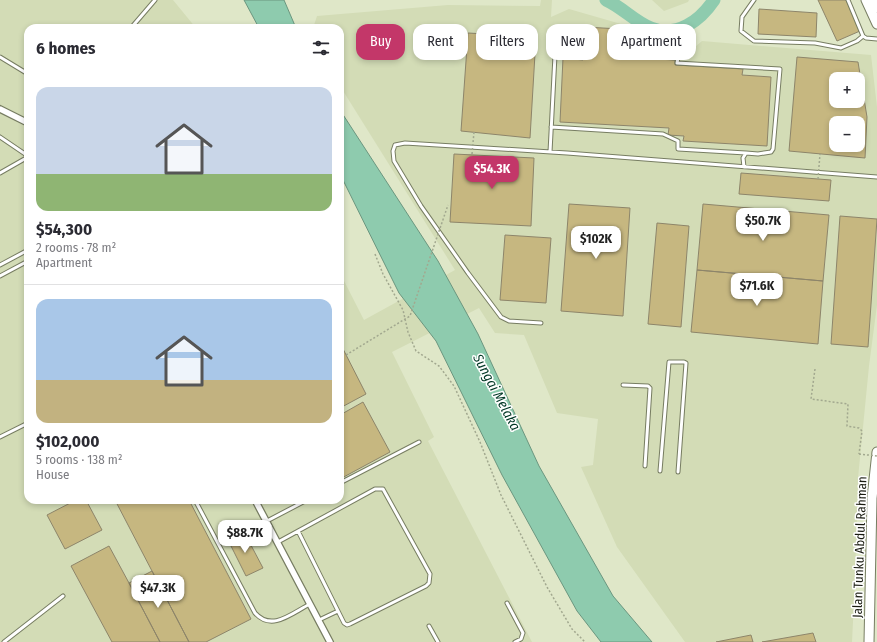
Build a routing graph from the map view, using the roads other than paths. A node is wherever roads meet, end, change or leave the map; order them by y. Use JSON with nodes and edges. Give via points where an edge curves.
{"nodes":[{"id":1,"x":155,"y":0,"type":"edge"},
{"id":2,"x":754,"y":0,"type":"edge"},
{"id":3,"x":848,"y":0,"type":"edge"},
{"id":4,"x":866,"y":0,"type":"edge"},
{"id":5,"x":874,"y":0,"type":"edge"},
{"id":6,"x":877,"y":8,"type":"edge"},
{"id":7,"x":134,"y":24,"type":"edge"},
{"id":8,"x":877,"y":24,"type":"edge"},
{"id":9,"x":863,"y":36,"type":"junction"},
{"id":10,"x":877,"y":39,"type":"edge"},
{"id":11,"x":0,"y":56,"type":"edge"},
{"id":12,"x":555,"y":60,"type":"edge"},
{"id":13,"x":678,"y":60,"type":"edge"},
{"id":14,"x":24,"y":71,"type":"edge"},
{"id":15,"x":0,"y":109,"type":"edge"},
{"id":16,"x":24,"y":122,"type":"edge"},
{"id":17,"x":551,"y":127,"type":"junction"},
{"id":18,"x":0,"y":137,"type":"edge"},
{"id":19,"x":550,"y":152,"type":"junction"},
{"id":20,"x":746,"y":153,"type":"junction"},
{"id":21,"x":24,"y":154,"type":"edge"},
{"id":22,"x":24,"y":159,"type":"edge"},
{"id":23,"x":744,"y":167,"type":"junction"},
{"id":24,"x":0,"y":173,"type":"edge"},
{"id":25,"x":877,"y":177,"type":"edge"},
{"id":26,"x":24,"y":252,"type":"edge"},
{"id":27,"x":24,"y":263,"type":"edge"},
{"id":28,"x":0,"y":265,"type":"edge"},
{"id":29,"x":0,"y":276,"type":"edge"},
{"id":30,"x":540,"y":323,"type":"dead end"},
{"id":31,"x":623,"y":385,"type":"dead end"},
{"id":32,"x":24,"y":425,"type":"edge"},
{"id":33,"x":0,"y":437,"type":"edge"},
{"id":34,"x":419,"y":442,"type":"dead end"},
{"id":35,"x":877,"y":452,"type":"edge"},
{"id":36,"x":645,"y":466,"type":"dead end"},
{"id":37,"x":660,"y":471,"type":"dead end"},
{"id":38,"x":678,"y":472,"type":"dead end"},
{"id":39,"x":344,"y":481,"type":"edge"},
{"id":40,"x":197,"y":504,"type":"edge"},
{"id":41,"x":258,"y":504,"type":"edge"},
{"id":42,"x":299,"y":504,"type":"edge"},
{"id":43,"x":266,"y":521,"type":"junction"},
{"id":44,"x":298,"y":531,"type":"junction"},
{"id":45,"x":278,"y":542,"type":"junction"},
{"id":46,"x":63,"y":596,"type":"dead end"},
{"id":47,"x":507,"y":603,"type":"dead end"},
{"id":48,"x":310,"y":604,"type":"junction"},
{"id":49,"x":338,"y":611,"type":"junction"},
{"id":50,"x":319,"y":620,"type":"junction"},
{"id":51,"x":429,"y":626,"type":"dead end"},
{"id":52,"x":4,"y":642,"type":"edge"},
{"id":53,"x":329,"y":642,"type":"edge"},
{"id":54,"x":438,"y":642,"type":"edge"},
{"id":55,"x":515,"y":642,"type":"edge"},
{"id":56,"x":869,"y":642,"type":"edge"}],
"edges":[{"from":1,"to":7,"type":"lane"},
{"from":2,"to":9,"type":"lane","via":[[742,17],[741,31],[754,41],[815,43],[841,48]]},
{"from":3,"to":9,"type":"lane"},
{"from":4,"to":8,"type":"main road"},
{"from":5,"to":6,"type":"main road"},
{"from":9,"to":10,"type":"lane"},
{"from":11,"to":14,"type":"lane"},
{"from":12,"to":17,"type":"lane"},
{"from":13,"to":20,"type":"lane","via":[[677,63],[780,69],[773,149],[771,152],[758,154]]},
{"from":15,"to":16,"type":"street"},
{"from":17,"to":19,"type":"lane"},
{"from":17,"to":20,"type":"lane","via":[[662,134],[678,141],[678,149]]},
{"from":18,"to":21,"type":"lane"},
{"from":19,"to":23,"type":"lane"},
{"from":19,"to":30,"type":"lane","via":[[405,143],[395,145],[393,151],[394,161],[421,206],[501,318]]},
{"from":20,"to":23,"type":"lane"},
{"from":22,"to":24,"type":"lane"},
{"from":23,"to":25,"type":"lane"},
{"from":26,"to":28,"type":"lane"},
{"from":27,"to":29,"type":"lane"},
{"from":31,"to":36,"type":"lane","via":[[650,388]]},
{"from":32,"to":33,"type":"lane"},
{"from":34,"to":39,"type":"lane"},
{"from":35,"to":56,"type":"main road","name":"Jalan Tunku Abdul Rahman","via":[[872,498]]},
{"from":37,"to":38,"type":"lane","via":[[669,362],[684,362],[686,363]]},
{"from":40,"to":48,"type":"lane","via":[[259,617],[276,622]]},
{"from":41,"to":43,"type":"street"},
{"from":42,"to":43,"type":"lane"},
{"from":43,"to":45,"type":"street"},
{"from":44,"to":45,"type":"lane"},
{"from":44,"to":49,"type":"lane"},
{"from":44,"to":49,"type":"lane","via":[[375,489],[383,489],[430,574],[426,586],[350,624],[344,623]]},
{"from":45,"to":48,"type":"street"},
{"from":46,"to":52,"type":"lane"},
{"from":47,"to":55,"type":"lane","via":[[523,633],[521,639]]},
{"from":48,"to":50,"type":"street"},
{"from":49,"to":50,"type":"lane"},
{"from":50,"to":53,"type":"street"},
{"from":51,"to":54,"type":"lane"}]}
